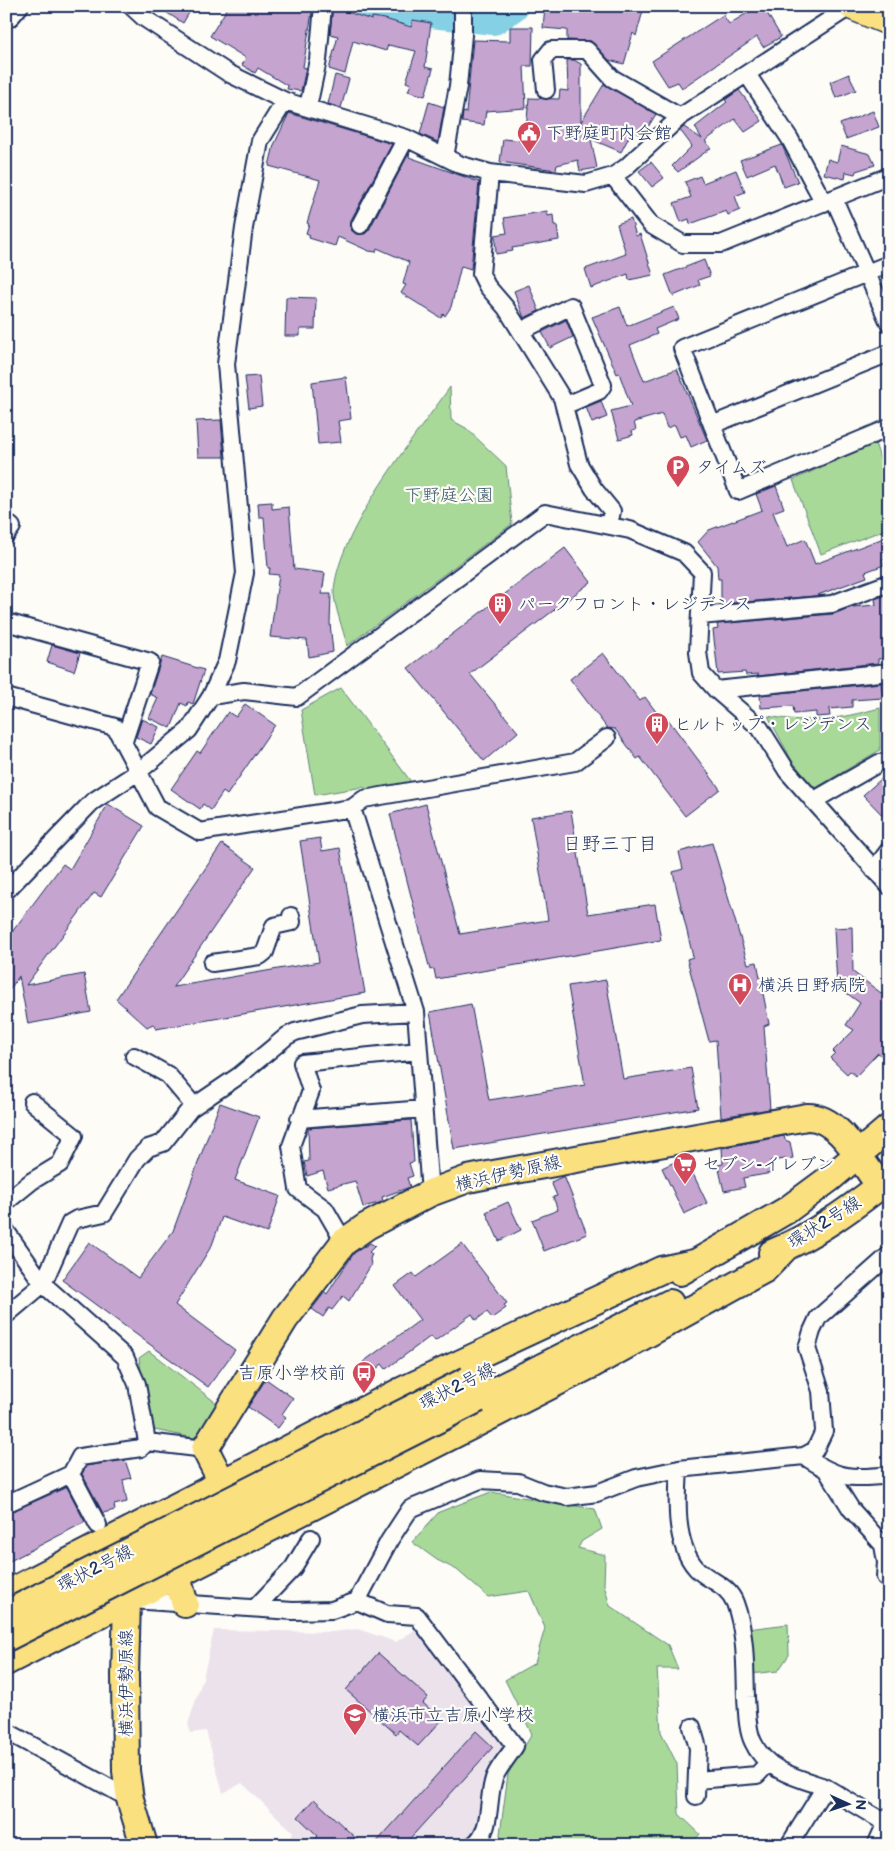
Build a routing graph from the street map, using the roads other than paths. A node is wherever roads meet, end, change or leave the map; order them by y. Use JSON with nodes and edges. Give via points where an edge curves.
{"nodes":[{"id":1,"x":131,"y":6,"type":"edge"},
{"id":2,"x":323,"y":6,"type":"edge"},
{"id":3,"x":852,"y":6,"type":"edge"},
{"id":4,"x":463,"y":7,"type":"edge"},
{"id":5,"x":889,"y":21,"type":"edge"},
{"id":6,"x":747,"y":74,"type":"junction"},
{"id":7,"x":546,"y":90,"type":"dead end"},
{"id":8,"x":285,"y":101,"type":"junction"},
{"id":9,"x":308,"y":107,"type":"junction"},
{"id":10,"x":680,"y":117,"type":"junction"},
{"id":11,"x":406,"y":138,"type":"junction"},
{"id":12,"x":445,"y":157,"type":"junction"},
{"id":13,"x":490,"y":173,"type":"junction"},
{"id":14,"x":612,"y":176,"type":"junction"},
{"id":15,"x":889,"y":176,"type":"edge"},
{"id":16,"x":829,"y":201,"type":"junction"},
{"id":17,"x":360,"y":225,"type":"dead end"},
{"id":18,"x":889,"y":264,"type":"edge"},
{"id":19,"x":867,"y":273,"type":"junction"},
{"id":20,"x":889,"y":323,"type":"edge"},
{"id":21,"x":521,"y":331,"type":"junction"},
{"id":22,"x":889,"y":353,"type":"edge"},
{"id":23,"x":564,"y":406,"type":"junction"},
{"id":24,"x":712,"y":425,"type":"junction"},
{"id":25,"x":889,"y":428,"type":"edge"},
{"id":26,"x":6,"y":522,"type":"edge"},
{"id":27,"x":609,"y":525,"type":"junction"},
{"id":28,"x":6,"y":535,"type":"edge"},
{"id":29,"x":889,"y":583,"type":"edge"},
{"id":30,"x":700,"y":616,"type":"junction"},
{"id":31,"x":6,"y":622,"type":"edge"},
{"id":32,"x":889,"y":672,"type":"edge"},
{"id":33,"x":716,"y":690,"type":"junction"},
{"id":34,"x":211,"y":696,"type":"junction"},
{"id":35,"x":6,"y":697,"type":"edge"},
{"id":36,"x":607,"y":738,"type":"dead end"},
{"id":37,"x":124,"y":741,"type":"junction"},
{"id":38,"x":889,"y":762,"type":"edge"},
{"id":39,"x":138,"y":772,"type":"junction"},
{"id":40,"x":813,"y":801,"type":"junction"},
{"id":41,"x":352,"y":808,"type":"junction"},
{"id":42,"x":889,"y":850,"type":"edge"},
{"id":43,"x":874,"y":870,"type":"junction"},
{"id":44,"x":889,"y":886,"type":"edge"},
{"id":45,"x":6,"y":891,"type":"edge"},
{"id":46,"x":291,"y":916,"type":"dead end"},
{"id":47,"x":212,"y":963,"type":"dead end"},
{"id":48,"x":416,"y":1012,"type":"junction"},
{"id":49,"x":419,"y":1051,"type":"junction"},
{"id":50,"x":134,"y":1056,"type":"dead end"},
{"id":51,"x":32,"y":1102,"type":"dead end"},
{"id":52,"x":194,"y":1106,"type":"junction"},
{"id":53,"x":424,"y":1109,"type":"junction"},
{"id":54,"x":299,"y":1119,"type":"junction"},
{"id":55,"x":889,"y":1128,"type":"edge"},
{"id":56,"x":857,"y":1156,"type":"junction"},
{"id":57,"x":884,"y":1182,"type":"edge"},
{"id":58,"x":430,"y":1193,"type":"junction"},
{"id":59,"x":6,"y":1202,"type":"edge"},
{"id":60,"x":6,"y":1230,"type":"edge"},
{"id":61,"x":344,"y":1242,"type":"junction"},
{"id":62,"x":787,"y":1246,"type":"junction"},
{"id":63,"x":889,"y":1255,"type":"edge"},
{"id":64,"x":694,"y":1263,"type":"junction"},
{"id":65,"x":44,"y":1284,"type":"junction"},
{"id":66,"x":6,"y":1315,"type":"edge"},
{"id":67,"x":473,"y":1390,"type":"junction"},
{"id":68,"x":147,"y":1442,"type":"junction"},
{"id":69,"x":205,"y":1449,"type":"junction"},
{"id":70,"x":804,"y":1456,"type":"junction"},
{"id":71,"x":679,"y":1469,"type":"junction"},
{"id":72,"x":826,"y":1471,"type":"junction"},
{"id":73,"x":70,"y":1474,"type":"junction"},
{"id":74,"x":889,"y":1475,"type":"edge"},
{"id":75,"x":223,"y":1484,"type":"junction"},
{"id":76,"x":6,"y":1504,"type":"edge"},
{"id":77,"x":147,"y":1522,"type":"junction"},
{"id":78,"x":98,"y":1525,"type":"dead end"},
{"id":79,"x":311,"y":1538,"type":"dead end"},
{"id":80,"x":181,"y":1572,"type":"junction"},
{"id":81,"x":889,"y":1577,"type":"edge"},
{"id":82,"x":6,"y":1594,"type":"edge"},
{"id":83,"x":127,"y":1600,"type":"junction"},
{"id":84,"x":357,"y":1601,"type":"junction"},
{"id":85,"x":185,"y":1604,"type":"junction"},
{"id":86,"x":255,"y":1608,"type":"junction"},
{"id":87,"x":6,"y":1614,"type":"edge"},
{"id":88,"x":90,"y":1619,"type":"junction"},
{"id":89,"x":6,"y":1638,"type":"edge"},
{"id":90,"x":126,"y":1649,"type":"junction"},
{"id":91,"x":6,"y":1662,"type":"edge"},
{"id":92,"x":692,"y":1727,"type":"dead end"},
{"id":93,"x":6,"y":1731,"type":"edge"},
{"id":94,"x":768,"y":1763,"type":"junction"},
{"id":95,"x":825,"y":1787,"type":"junction"},
{"id":96,"x":130,"y":1799,"type":"junction"},
{"id":97,"x":887,"y":1819,"type":"edge"},
{"id":98,"x":144,"y":1845,"type":"edge"},
{"id":99,"x":474,"y":1845,"type":"edge"},
{"id":100,"x":789,"y":1845,"type":"edge"},
{"id":101,"x":876,"y":1845,"type":"edge"}],
"edges":[{"from":1,"to":8,"type":"street","via":[[228,73]]},
{"from":2,"to":9,"type":"street","via":[[318,60]]},
{"from":3,"to":5,"type":"highway"},
{"from":3,"to":6,"type":"street"},
{"from":4,"to":12,"type":"street","via":[[458,86]]},
{"from":6,"to":10,"type":"street"},
{"from":6,"to":16,"type":"street"},
{"from":7,"to":10,"type":"street","via":[[543,60],[551,50],[587,50],[612,78]]},
{"from":8,"to":9,"type":"street"},
{"from":8,"to":34,"type":"street","via":[[260,141],[244,228],[226,364],[245,573],[227,661]]},
{"from":9,"to":11,"type":"street"},
{"from":10,"to":14,"type":"street"},
{"from":11,"to":12,"type":"street"},
{"from":11,"to":17,"type":"street"},
{"from":12,"to":13,"type":"street"},
{"from":13,"to":14,"type":"street","via":[[586,184]]},
{"from":13,"to":21,"type":"street","via":[[481,274]]},
{"from":14,"to":16,"type":"street","via":[[651,225],[683,244],[721,244]]},
{"from":15,"to":16,"type":"street"},
{"from":16,"to":19,"type":"street"},
{"from":18,"to":19,"type":"street"},
{"from":19,"to":20,"type":"street"},
{"from":19,"to":24,"type":"street","via":[[682,348]]},
{"from":21,"to":23,"type":"street"},
{"from":21,"to":23,"type":"street","via":[[571,306],[603,385],[599,391]]},
{"from":22,"to":24,"type":"street"},
{"from":23,"to":27,"type":"street","via":[[579,464],[612,512]]},
{"from":24,"to":25,"type":"street","via":[[738,491]]},
{"from":26,"to":28,"type":"street","via":[[12,527]]},
{"from":27,"to":30,"type":"street","via":[[630,530],[684,554],[702,572]]},
{"from":27,"to":34,"type":"street","via":[[545,513],[297,697],[244,691]]},
{"from":29,"to":30,"type":"street","via":[[832,604]]},
{"from":30,"to":33,"type":"street","via":[[698,652],[701,673]]},
{"from":31,"to":37,"type":"street","via":[[150,662]]},
{"from":32,"to":33,"type":"street"},
{"from":33,"to":40,"type":"street","via":[[760,728],[787,771]]},
{"from":34,"to":39,"type":"street","via":[[189,730]]},
{"from":35,"to":37,"type":"street","via":[[115,727]]},
{"from":36,"to":41,"type":"street","via":[[574,762],[364,799]]},
{"from":37,"to":39,"type":"street"},
{"from":38,"to":40,"type":"street","via":[[879,763]]},
{"from":39,"to":41,"type":"street","via":[[157,807],[200,832]]},
{"from":39,"to":45,"type":"street","via":[[92,802]]},
{"from":40,"to":43,"type":"street"},
{"from":41,"to":48,"type":"street"},
{"from":42,"to":43,"type":"street"},
{"from":43,"to":44,"type":"street"},
{"from":46,"to":47,"type":"street","via":[[292,922],[274,926],[265,952],[260,956]]},
{"from":48,"to":49,"type":"street"},
{"from":48,"to":52,"type":"street","via":[[362,1014],[295,1032]]},
{"from":49,"to":53,"type":"street"},
{"from":49,"to":54,"type":"street","via":[[302,1064],[310,1091]]},
{"from":50,"to":52,"type":"street","via":[[168,1075]]},
{"from":51,"to":59,"type":"street","via":[[74,1136],[60,1164]]},
{"from":52,"to":65,"type":"street","via":[[163,1143],[148,1148],[136,1159],[104,1213],[77,1219],[70,1224]]},
{"from":53,"to":54,"type":"street"},
{"from":53,"to":58,"type":"street"},
{"from":54,"to":61,"type":"street","via":[[291,1146],[298,1189],[325,1209]]},
{"from":55,"to":56,"type":"main road","name":"環状2号線"},
{"from":56,"to":57,"type":"main road","name":"横浜伊勢原線"},
{"from":56,"to":58,"type":"main road","name":"横浜伊勢原線","via":[[837,1127],[819,1118],[807,1117],[488,1174]]},
{"from":56,"to":64,"type":"main road","name":"環状2号線","via":[[780,1214]]},
{"from":57,"to":62,"type":"main road","name":"環状2号線","via":[[848,1209]]},
{"from":58,"to":61,"type":"main road","name":"横浜伊勢原線","via":[[367,1226]]},
{"from":60,"to":65,"type":"street"},
{"from":61,"to":69,"type":"main road","name":"横浜伊勢原線","via":[[285,1318]]},
{"from":62,"to":67,"type":"main road","name":"環状2号線"},
{"from":62,"to":80,"type":"main road","via":[[765,1269],[590,1366]]},
{"from":63,"to":70,"type":"street","via":[[818,1318],[812,1331],[807,1348],[821,1391],[824,1431],[816,1450]]},
{"from":64,"to":67,"type":"main road","name":"環状2号線"},
{"from":64,"to":75,"type":"main road","via":[[661,1270],[564,1314],[403,1390]]},
{"from":65,"to":66,"type":"street"},
{"from":65,"to":68,"type":"street","via":[[125,1357],[137,1384]]},
{"from":67,"to":87,"type":"main road","name":"環状2号線","bridge":true},
{"from":67,"to":89,"type":"main road","name":"環状2号線","bridge":true},
{"from":68,"to":69,"type":"street"},
{"from":68,"to":73,"type":"street","via":[[141,1448],[80,1457]]},
{"from":69,"to":75,"type":"main road"},
{"from":70,"to":71,"type":"street"},
{"from":70,"to":72,"type":"street"},
{"from":71,"to":84,"type":"street","via":[[636,1478],[597,1493],[567,1497],[518,1482],[480,1480],[448,1493],[410,1509]]},
{"from":71,"to":94,"type":"street","via":[[677,1504],[684,1546],[696,1568],[722,1585],[734,1601],[744,1634],[747,1712],[753,1742]]},
{"from":72,"to":74,"type":"street","via":[[858,1479]]},
{"from":72,"to":81,"type":"street","via":[[850,1509],[882,1545],[885,1577]]},
{"from":73,"to":76,"type":"street"},
{"from":73,"to":78,"type":"street"},
{"from":75,"to":77,"type":"main road"},
{"from":77,"to":82,"type":"main road"},
{"from":77,"to":83,"type":"main road","name":"横浜伊勢原線"},
{"from":79,"to":86,"type":"street","via":[[293,1568]]},
{"from":80,"to":83,"type":"main road"},
{"from":80,"to":85,"type":"main road","via":[[179,1584]]},
{"from":83,"to":85,"type":"street"},
{"from":83,"to":88,"type":"main road"},
{"from":83,"to":90,"type":"main road","name":"横浜伊勢原線"},
{"from":84,"to":86,"type":"street","via":[[332,1610],[292,1612]]},
{"from":84,"to":99,"type":"street","via":[[387,1614],[417,1616],[515,1746],[495,1776],[484,1831]]},
{"from":85,"to":86,"type":"street"},
{"from":88,"to":90,"type":"main road","via":[[114,1630]]},
{"from":88,"to":91,"type":"main road"},
{"from":90,"to":96,"type":"main road","name":"横浜伊勢原線","via":[[126,1771]]},
{"from":92,"to":94,"type":"street","via":[[698,1748],[697,1788],[757,1775]]},
{"from":93,"to":96,"type":"street"},
{"from":94,"to":95,"type":"street","via":[[785,1774]]},
{"from":95,"to":97,"type":"street"},
{"from":95,"to":100,"type":"street"},
{"from":96,"to":98,"type":"main road","name":"横浜伊勢原線"},
{"from":97,"to":101,"type":"street"}]}
